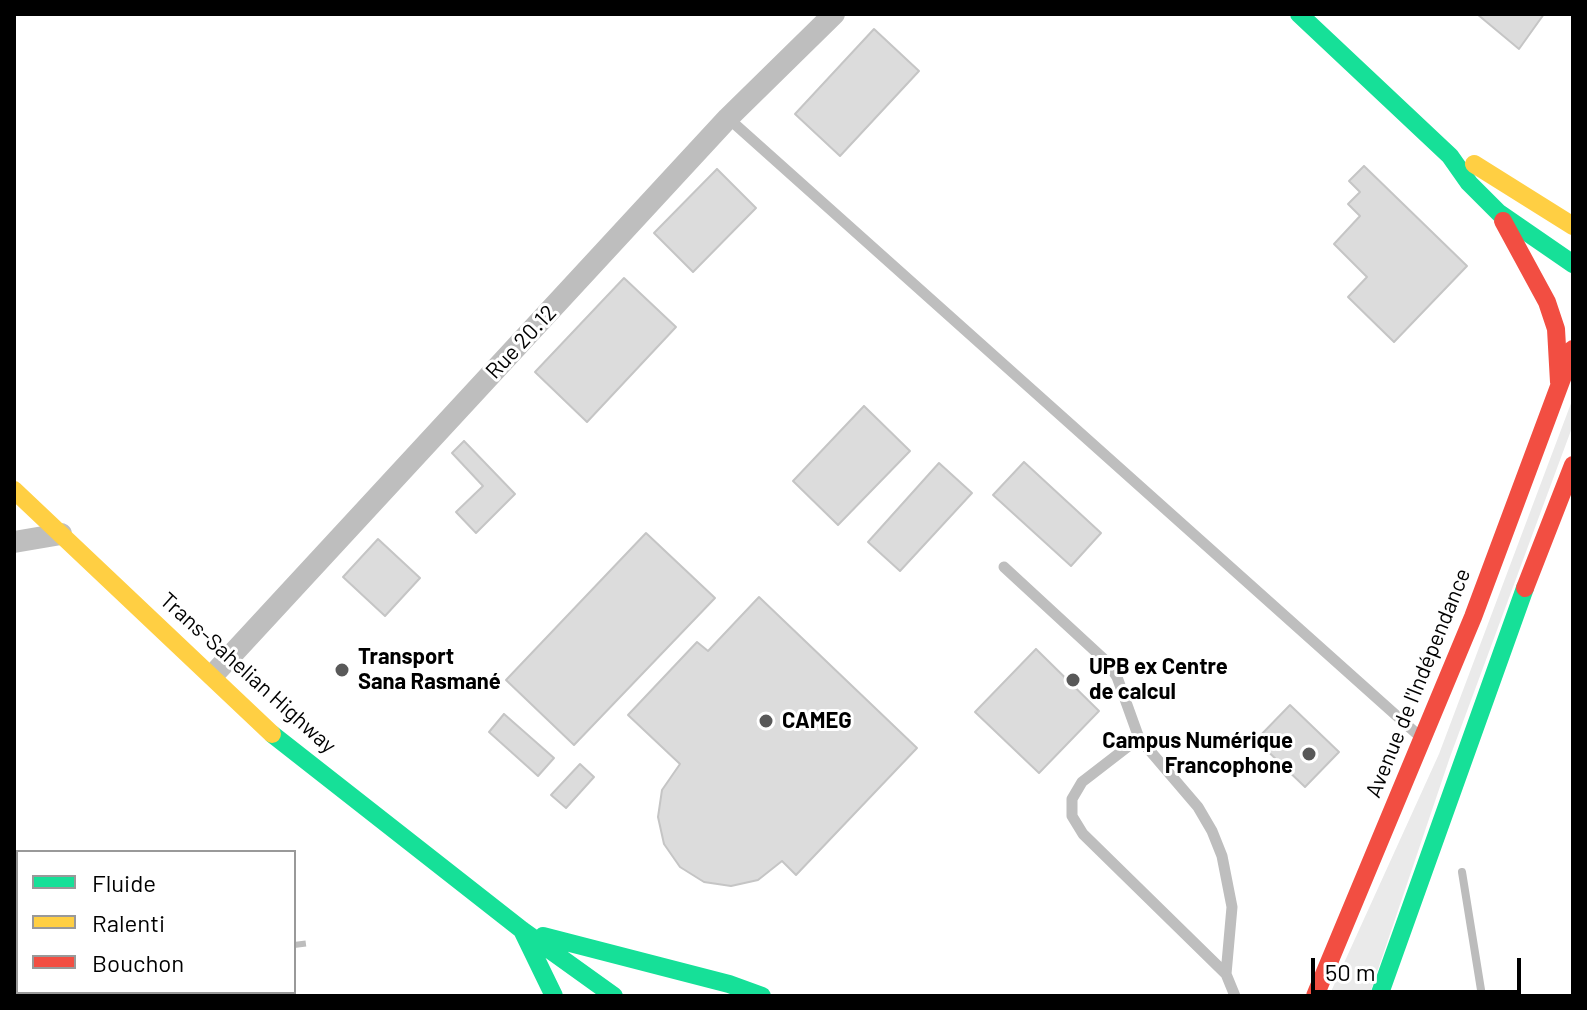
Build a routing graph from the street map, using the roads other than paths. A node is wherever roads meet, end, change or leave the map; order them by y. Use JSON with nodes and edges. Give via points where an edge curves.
{"nodes":[{"id":1,"x":834,"y":14,"type":"edge"},
{"id":2,"x":1299,"y":14,"type":"edge"},
{"id":3,"x":728,"y":118,"type":"junction"},
{"id":4,"x":1450,"y":156,"type":"junction"},
{"id":5,"x":1499,"y":213,"type":"junction"},
{"id":6,"x":1573,"y":226,"type":"edge"},
{"id":7,"x":1573,"y":264,"type":"edge"},
{"id":8,"x":1573,"y":349,"type":"edge"},
{"id":9,"x":1559,"y":387,"type":"junction"},
{"id":10,"x":1573,"y":465,"type":"edge"},
{"id":11,"x":14,"y":490,"type":"edge"},
{"id":12,"x":61,"y":534,"type":"junction"},
{"id":13,"x":14,"y":542,"type":"edge"},
{"id":14,"x":1004,"y":567,"type":"dead end"},
{"id":15,"x":213,"y":675,"type":"junction"},
{"id":16,"x":1139,"y":738,"type":"junction"},
{"id":17,"x":1423,"y":740,"type":"junction"},
{"id":18,"x":1407,"y":922,"type":"junction"},
{"id":19,"x":522,"y":930,"type":"junction"},
{"id":20,"x":1409,"y":966,"type":"dead end"},
{"id":21,"x":1226,"y":974,"type":"junction"},
{"id":22,"x":554,"y":996,"type":"edge"},
{"id":23,"x":614,"y":996,"type":"edge"},
{"id":24,"x":762,"y":996,"type":"edge"},
{"id":25,"x":1235,"y":996,"type":"edge"},
{"id":26,"x":1315,"y":996,"type":"edge"},
{"id":27,"x":1379,"y":996,"type":"edge"}],
"edges":[{"from":1,"to":3,"type":"street","name":"Rue 20.12"},
{"from":2,"to":4,"type":"main road"},
{"from":3,"to":15,"type":"street","name":"Rue 20.12"},
{"from":3,"to":17,"type":"lane"},
{"from":4,"to":5,"type":"main road"},
{"from":4,"to":6,"type":"main road","via":[[1474,164]]},
{"from":5,"to":7,"type":"main road"},
{"from":5,"to":9,"type":"main road","via":[[1547,302],[1556,329]]},
{"from":8,"to":9,"type":"main road","name":"Avenue de l'Indépendance"},
{"from":9,"to":17,"type":"main road","name":"Avenue de l'Indépendance"},
{"from":10,"to":18,"type":"main road"},
{"from":11,"to":12,"type":"main road","name":"Trans-Sahelian Highway"},
{"from":12,"to":13,"type":"street"},
{"from":12,"to":15,"type":"main road","name":"Trans-Sahelian Highway"},
{"from":14,"to":16,"type":"lane","via":[[1107,662]]},
{"from":15,"to":19,"type":"main road","name":"Trans-Sahelian Highway","via":[[279,740]]},
{"from":16,"to":21,"type":"lane","via":[[1198,807],[1222,856],[1232,907]]},
{"from":16,"to":21,"type":"lane","via":[[1082,782],[1072,799],[1072,816],[1083,834]]},
{"from":17,"to":26,"type":"main road","name":"Avenue de l'Indépendance"},
{"from":18,"to":20,"type":"main road"},
{"from":18,"to":27,"type":"main road"},
{"from":19,"to":22,"type":"main road"},
{"from":19,"to":23,"type":"main road","name":"Trans-Sahelian Highway"},
{"from":19,"to":24,"type":"main road","name":"Trans-Sahelian Highway"},
{"from":21,"to":25,"type":"lane"}]}
